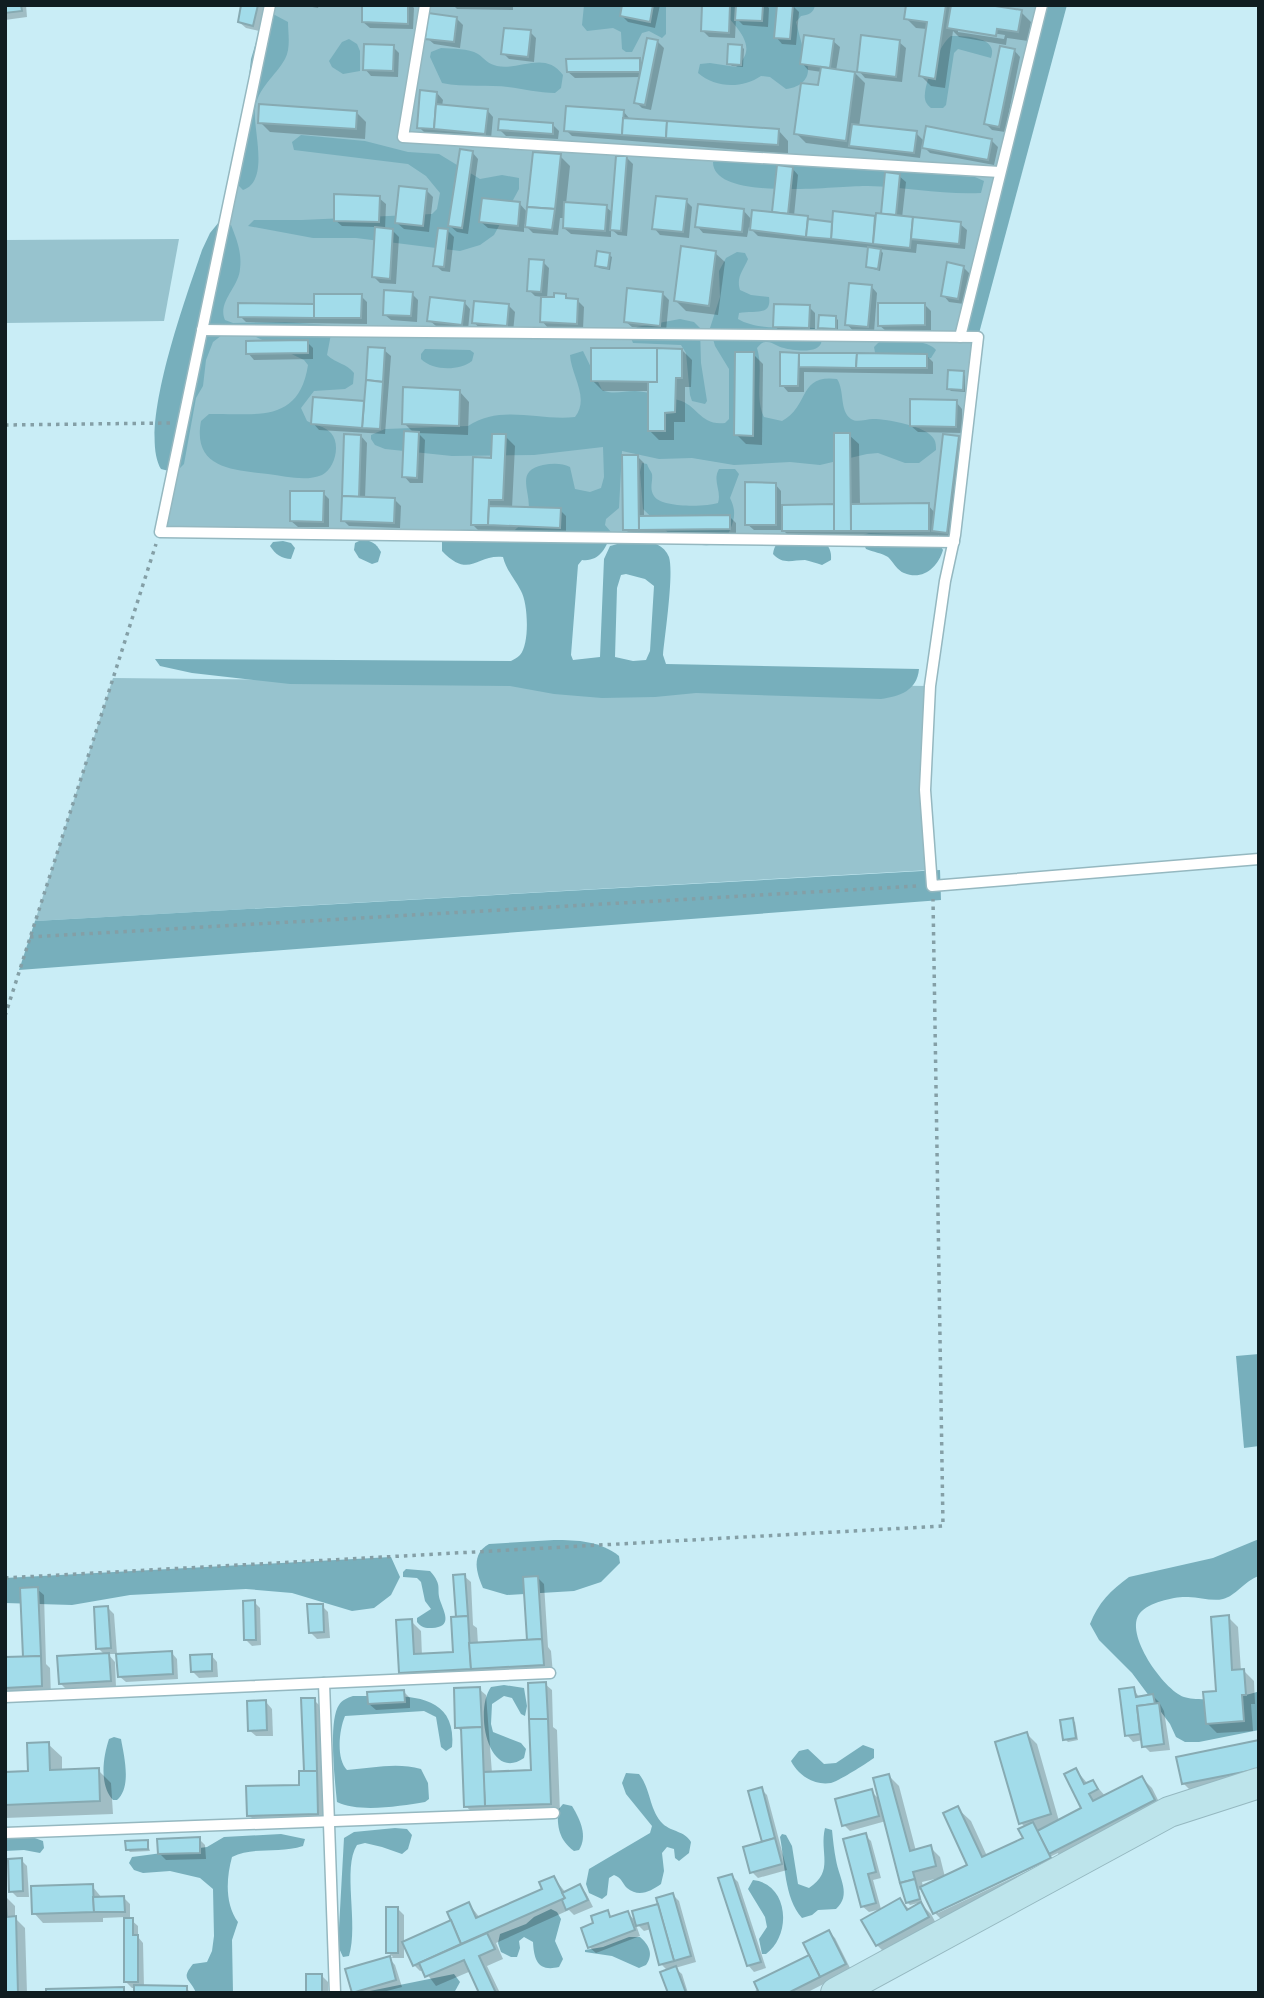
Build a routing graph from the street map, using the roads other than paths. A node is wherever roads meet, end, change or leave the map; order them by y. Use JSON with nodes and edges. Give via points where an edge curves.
{"nodes":[{"id":1,"x":270,"y":5,"type":"edge"},
{"id":2,"x":425,"y":5,"type":"edge"},
{"id":3,"x":1042,"y":5,"type":"edge"},
{"id":4,"x":1000,"y":172,"type":"junction"},
{"id":5,"x":202,"y":330,"type":"junction"},
{"id":6,"x":960,"y":337,"type":"junction"},
{"id":7,"x":954,"y":542,"type":"junction"},
{"id":8,"x":1259,"y":859,"type":"edge"},
{"id":9,"x":550,"y":1673,"type":"dead end"},
{"id":10,"x":324,"y":1683,"type":"junction"},
{"id":11,"x":5,"y":1697,"type":"edge"},
{"id":12,"x":1259,"y":1783,"type":"edge"},
{"id":13,"x":554,"y":1814,"type":"dead end"},
{"id":14,"x":329,"y":1821,"type":"junction"},
{"id":15,"x":5,"y":1833,"type":"edge"},
{"id":16,"x":335,"y":1993,"type":"edge"},
{"id":17,"x":836,"y":1993,"type":"edge"}],
"edges":[{"from":1,"to":5,"type":"lane"},
{"from":2,"to":4,"type":"lane","via":[[404,136]]},
{"from":3,"to":4,"type":"lane"},
{"from":4,"to":6,"type":"lane"},
{"from":5,"to":6,"type":"lane"},
{"from":5,"to":7,"type":"lane","via":[[160,532]]},
{"from":6,"to":7,"type":"lane","via":[[978,337]]},
{"from":7,"to":8,"type":"lane","via":[[930,686],[925,790],[932,886]]},
{"from":9,"to":10,"type":"lane"},
{"from":10,"to":11,"type":"lane"},
{"from":10,"to":14,"type":"lane"},
{"from":12,"to":17,"type":"main road","via":[[1169,1812]]},
{"from":13,"to":14,"type":"lane"},
{"from":14,"to":15,"type":"lane"},
{"from":14,"to":16,"type":"lane"}]}
